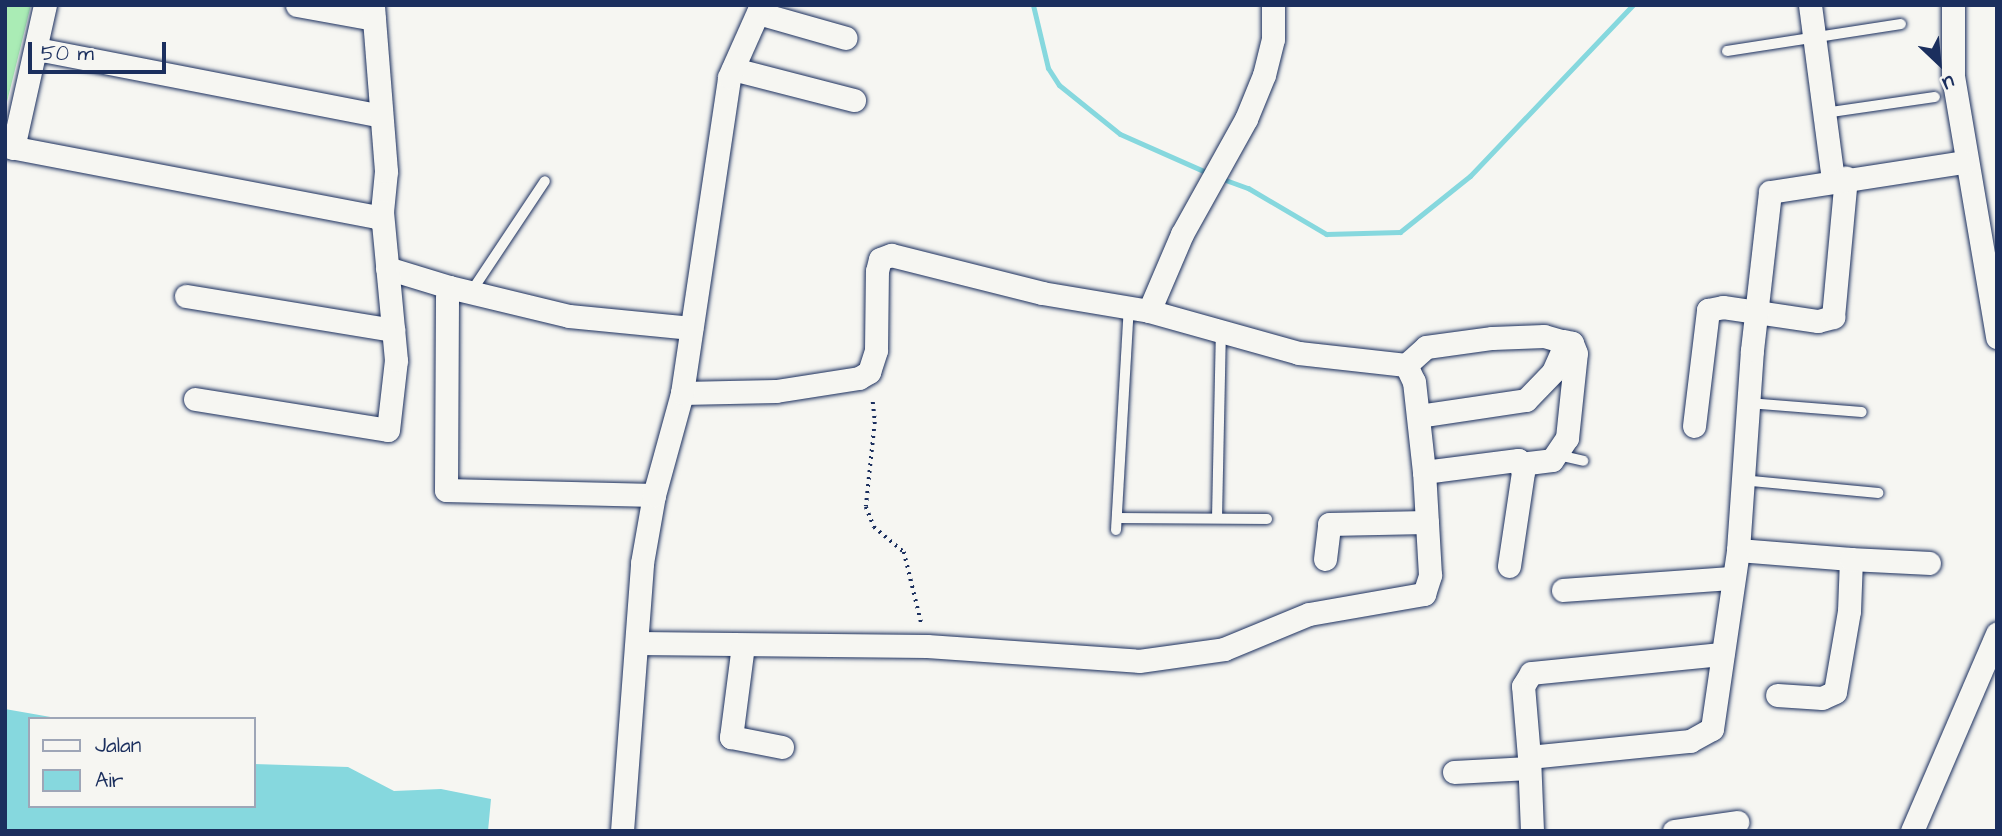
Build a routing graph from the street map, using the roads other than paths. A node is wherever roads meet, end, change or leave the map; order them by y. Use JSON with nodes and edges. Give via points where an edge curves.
{"nodes":[{"id":1,"x":45,"y":5,"type":"edge"},
{"id":2,"x":297,"y":5,"type":"edge"},
{"id":3,"x":1273,"y":5,"type":"edge"},
{"id":4,"x":1810,"y":5,"type":"edge"},
{"id":5,"x":1953,"y":5,"type":"edge"},
{"id":6,"x":760,"y":9,"type":"edge"},
{"id":7,"x":374,"y":12,"type":"edge"},
{"id":8,"x":1901,"y":24,"type":"dead end"},
{"id":9,"x":1813,"y":37,"type":"junction"},
{"id":10,"x":846,"y":38,"type":"dead end"},
{"id":11,"x":37,"y":50,"type":"junction"},
{"id":12,"x":1727,"y":51,"type":"dead end"},
{"id":13,"x":733,"y":69,"type":"junction"},
{"id":14,"x":1935,"y":97,"type":"dead end"},
{"id":15,"x":854,"y":100,"type":"dead end"},
{"id":16,"x":1823,"y":113,"type":"junction"},
{"id":17,"x":381,"y":116,"type":"junction"},
{"id":18,"x":9,"y":147,"type":"edge"},
{"id":19,"x":1964,"y":162,"type":"junction"},
{"id":20,"x":1839,"y":179,"type":"junction"},
{"id":21,"x":545,"y":181,"type":"dead end"},
{"id":22,"x":382,"y":212,"type":"junction"},
{"id":23,"x":387,"y":268,"type":"junction"},
{"id":24,"x":460,"y":290,"type":"junction"},
{"id":25,"x":1992,"y":294,"type":"edge"},
{"id":26,"x":186,"y":296,"type":"dead end"},
{"id":27,"x":1139,"y":309,"type":"junction"},
{"id":28,"x":1756,"y":312,"type":"junction"},
{"id":29,"x":691,"y":328,"type":"junction"},
{"id":30,"x":1221,"y":328,"type":"junction"},
{"id":31,"x":393,"y":330,"type":"junction"},
{"id":32,"x":1997,"y":337,"type":"edge"},
{"id":33,"x":1561,"y":341,"type":"junction"},
{"id":34,"x":1406,"y":365,"type":"junction"},
{"id":35,"x":682,"y":393,"type":"junction"},
{"id":36,"x":195,"y":399,"type":"dead end"},
{"id":37,"x":1748,"y":403,"type":"junction"},
{"id":38,"x":1863,"y":412,"type":"dead end"},
{"id":39,"x":1419,"y":416,"type":"junction"},
{"id":40,"x":1694,"y":426,"type":"dead end"},
{"id":41,"x":1558,"y":456,"type":"junction"},
{"id":42,"x":1583,"y":461,"type":"dead end"},
{"id":43,"x":1520,"y":464,"type":"junction"},
{"id":44,"x":1424,"y":472,"type":"junction"},
{"id":45,"x":1741,"y":480,"type":"junction"},
{"id":46,"x":1878,"y":493,"type":"dead end"},
{"id":47,"x":654,"y":495,"type":"junction"},
{"id":48,"x":1119,"y":518,"type":"junction"},
{"id":49,"x":1217,"y":518,"type":"junction"},
{"id":50,"x":1267,"y":519,"type":"dead end"},
{"id":51,"x":1427,"y":522,"type":"junction"},
{"id":52,"x":1116,"y":530,"type":"dead end"},
{"id":53,"x":1738,"y":550,"type":"junction"},
{"id":54,"x":1325,"y":559,"type":"dead end"},
{"id":55,"x":1852,"y":559,"type":"junction"},
{"id":56,"x":1929,"y":563,"type":"dead end"},
{"id":57,"x":1508,"y":566,"type":"dead end"},
{"id":58,"x":1730,"y":578,"type":"junction"},
{"id":59,"x":1563,"y":590,"type":"dead end"},
{"id":60,"x":1997,"y":634,"type":"edge"},
{"id":61,"x":637,"y":643,"type":"junction"},
{"id":62,"x":743,"y":645,"type":"junction"},
{"id":63,"x":1722,"y":654,"type":"junction"},
{"id":64,"x":1777,"y":695,"type":"dead end"},
{"id":65,"x":782,"y":747,"type":"dead end"},
{"id":66,"x":1529,"y":763,"type":"junction"},
{"id":67,"x":1454,"y":772,"type":"dead end"},
{"id":68,"x":1737,"y":822,"type":"dead end"},
{"id":69,"x":622,"y":831,"type":"edge"},
{"id":70,"x":1531,"y":831,"type":"edge"},
{"id":71,"x":1674,"y":831,"type":"edge"},
{"id":72,"x":1912,"y":831,"type":"edge"}],
"edges":[{"from":1,"to":11,"type":"street"},
{"from":2,"to":7,"type":"street"},
{"from":3,"to":27,"type":"street","via":[[1273,39],[1264,75],[1220,166]]},
{"from":4,"to":9,"type":"street"},
{"from":5,"to":19,"type":"street","via":[[1953,76]]},
{"from":6,"to":10,"type":"street"},
{"from":6,"to":13,"type":"street"},
{"from":7,"to":17,"type":"street"},
{"from":8,"to":9,"type":"lane"},
{"from":9,"to":12,"type":"lane"},
{"from":9,"to":16,"type":"street"},
{"from":11,"to":17,"type":"street"},
{"from":11,"to":18,"type":"street"},
{"from":13,"to":15,"type":"street"},
{"from":13,"to":29,"type":"street"},
{"from":14,"to":16,"type":"lane"},
{"from":16,"to":20,"type":"street"},
{"from":17,"to":22,"type":"street","via":[[386,171]]},
{"from":18,"to":22,"type":"street","via":[[363,218]]},
{"from":19,"to":20,"type":"street"},
{"from":19,"to":25,"type":"street"},
{"from":20,"to":28,"type":"street","via":[[1775,188],[1767,197]]},
{"from":20,"to":28,"type":"street","via":[[1833,317],[1818,321]]},
{"from":21,"to":24,"type":"lane"},
{"from":22,"to":23,"type":"street"},
{"from":23,"to":24,"type":"street"},
{"from":23,"to":31,"type":"street"},
{"from":24,"to":29,"type":"street","via":[[569,316]]},
{"from":24,"to":47,"type":"street","via":[[446,491]]},
{"from":25,"to":32,"type":"street"},
{"from":26,"to":31,"type":"street"},
{"from":27,"to":30,"type":"street"},
{"from":27,"to":35,"type":"street","via":[[1042,293],[891,255],[880,259],[876,350],[869,372],[859,379],[804,389]]},
{"from":27,"to":48,"type":"lane","via":[[1122,386]]},
{"from":28,"to":37,"type":"street"},
{"from":28,"to":40,"type":"street","via":[[1723,307],[1708,310]]},
{"from":29,"to":35,"type":"street"},
{"from":30,"to":34,"type":"street","via":[[1299,353]]},
{"from":30,"to":49,"type":"lane"},
{"from":31,"to":36,"type":"street","via":[[396,360],[388,430]]},
{"from":33,"to":34,"type":"street","via":[[1544,336],[1426,347]]},
{"from":33,"to":39,"type":"street","via":[[1563,354],[1526,400]]},
{"from":33,"to":41,"type":"street","via":[[1573,344],[1576,365],[1567,438]]},
{"from":34,"to":39,"type":"street","via":[[1414,382]]},
{"from":35,"to":47,"type":"street"},
{"from":37,"to":38,"type":"lane"},
{"from":37,"to":45,"type":"street"},
{"from":39,"to":44,"type":"street"},
{"from":41,"to":42,"type":"lane"},
{"from":41,"to":43,"type":"street"},
{"from":43,"to":44,"type":"street","via":[[1510,458]]},
{"from":43,"to":57,"type":"street","via":[[1523,472]]},
{"from":44,"to":51,"type":"street"},
{"from":45,"to":46,"type":"lane"},
{"from":45,"to":53,"type":"street"},
{"from":47,"to":61,"type":"street","via":[[642,563]]},
{"from":48,"to":49,"type":"lane"},
{"from":48,"to":52,"type":"lane"},
{"from":49,"to":50,"type":"lane"},
{"from":51,"to":54,"type":"street","via":[[1329,524]]},
{"from":51,"to":62,"type":"street","via":[[1430,575],[1424,594],[1309,614],[1224,649],[1108,663],[927,646]]},
{"from":53,"to":55,"type":"street"},
{"from":53,"to":58,"type":"street"},
{"from":55,"to":56,"type":"street"},
{"from":55,"to":64,"type":"street","via":[[1849,611],[1835,692],[1822,698]]},
{"from":58,"to":59,"type":"street"},
{"from":58,"to":63,"type":"street"},
{"from":60,"to":72,"type":"street"},
{"from":61,"to":62,"type":"street"},
{"from":61,"to":69,"type":"street"},
{"from":62,"to":65,"type":"street","via":[[732,737]]},
{"from":63,"to":66,"type":"street","via":[[1714,721],[1708,735]]},
{"from":63,"to":66,"type":"street","via":[[1531,673],[1523,686]]},
{"from":66,"to":67,"type":"street"},
{"from":66,"to":70,"type":"street"},
{"from":68,"to":71,"type":"street"}]}
